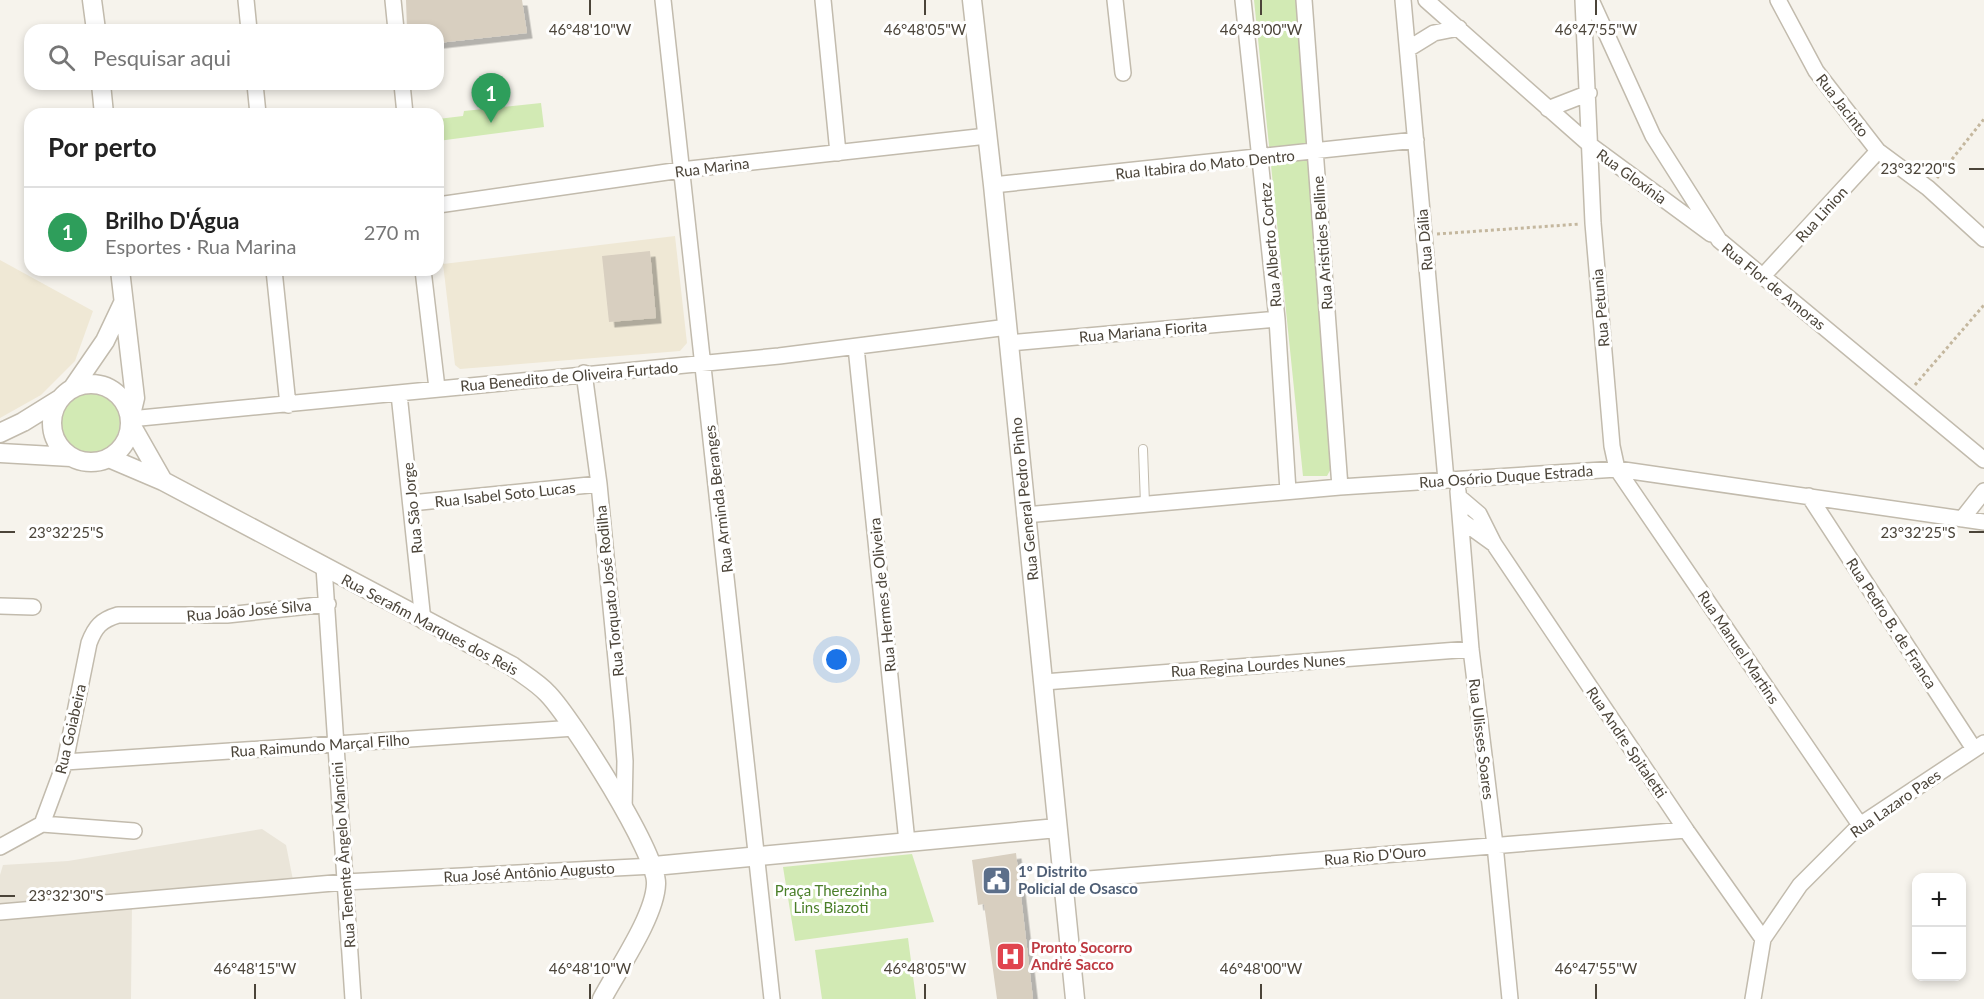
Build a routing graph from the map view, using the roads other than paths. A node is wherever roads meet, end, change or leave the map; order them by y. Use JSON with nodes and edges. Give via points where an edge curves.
{"nodes":[{"id":1,"x":92,"y":0,"type":"edge"},
{"id":2,"x":246,"y":0,"type":"edge"},
{"id":3,"x":393,"y":0,"type":"edge"},
{"id":4,"x":663,"y":0,"type":"edge"},
{"id":5,"x":823,"y":0,"type":"edge"},
{"id":6,"x":972,"y":0,"type":"edge"},
{"id":7,"x":1115,"y":0,"type":"edge"},
{"id":8,"x":1243,"y":0,"type":"edge"},
{"id":9,"x":1304,"y":0,"type":"edge"},
{"id":10,"x":1403,"y":0,"type":"edge"},
{"id":11,"x":1426,"y":0,"type":"edge"},
{"id":12,"x":1583,"y":0,"type":"edge"},
{"id":13,"x":1591,"y":0,"type":"edge"},
{"id":14,"x":1778,"y":0,"type":"edge"},
{"id":15,"x":95,"y":24,"type":"edge"},
{"id":16,"x":248,"y":24,"type":"edge"},
{"id":17,"x":395,"y":24,"type":"edge"},
{"id":18,"x":1459,"y":28,"type":"junction"},
{"id":19,"x":1408,"y":49,"type":"junction"},
{"id":20,"x":1123,"y":73,"type":"dead end"},
{"id":21,"x":102,"y":90,"type":"edge"},
{"id":22,"x":256,"y":90,"type":"edge"},
{"id":23,"x":403,"y":90,"type":"edge"},
{"id":24,"x":1589,"y":93,"type":"junction"},
{"id":25,"x":103,"y":108,"type":"edge"},
{"id":26,"x":257,"y":108,"type":"edge"},
{"id":27,"x":404,"y":108,"type":"edge"},
{"id":28,"x":1548,"y":109,"type":"junction"},
{"id":29,"x":987,"y":136,"type":"junction"},
{"id":30,"x":1416,"y":140,"type":"junction"},
{"id":31,"x":1590,"y":145,"type":"junction"},
{"id":32,"x":1878,"y":151,"type":"junction"},
{"id":33,"x":838,"y":153,"type":"junction"},
{"id":34,"x":1316,"y":153,"type":"junction"},
{"id":35,"x":1262,"y":158,"type":"junction"},
{"id":36,"x":681,"y":170,"type":"junction"},
{"id":37,"x":993,"y":185,"type":"junction"},
{"id":38,"x":444,"y":204,"type":"edge"},
{"id":39,"x":1984,"y":239,"type":"edge"},
{"id":40,"x":1719,"y":240,"type":"junction"},
{"id":41,"x":121,"y":276,"type":"edge"},
{"id":42,"x":275,"y":276,"type":"edge"},
{"id":43,"x":424,"y":276,"type":"edge"},
{"id":44,"x":1763,"y":276,"type":"junction"},
{"id":45,"x":123,"y":303,"type":"junction"},
{"id":46,"x":1277,"y":319,"type":"junction"},
{"id":47,"x":1009,"y":335,"type":"junction"},
{"id":48,"x":856,"y":347,"type":"junction"},
{"id":49,"x":702,"y":364,"type":"junction"},
{"id":50,"x":584,"y":373,"type":"junction"},
{"id":51,"x":437,"y":388,"type":"junction"},
{"id":52,"x":66,"y":394,"type":"junction"},
{"id":53,"x":399,"y":394,"type":"junction"},
{"id":54,"x":288,"y":405,"type":"junction"},
{"id":55,"x":130,"y":421,"type":"junction"},
{"id":56,"x":0,"y":432,"type":"edge"},
{"id":57,"x":1143,"y":449,"type":"dead end"},
{"id":58,"x":0,"y":453,"type":"edge"},
{"id":59,"x":71,"y":457,"type":"junction"},
{"id":60,"x":109,"y":458,"type":"junction"},
{"id":61,"x":1984,"y":460,"type":"edge"},
{"id":62,"x":1617,"y":469,"type":"junction"},
{"id":63,"x":1451,"y":479,"type":"junction"},
{"id":64,"x":163,"y":481,"type":"junction"},
{"id":65,"x":599,"y":484,"type":"junction"},
{"id":66,"x":1340,"y":487,"type":"junction"},
{"id":67,"x":1984,"y":490,"type":"edge"},
{"id":68,"x":1288,"y":491,"type":"junction"},
{"id":69,"x":1809,"y":496,"type":"junction"},
{"id":70,"x":1459,"y":497,"type":"junction"},
{"id":71,"x":411,"y":503,"type":"junction"},
{"id":72,"x":1145,"y":505,"type":"junction"},
{"id":73,"x":1026,"y":515,"type":"junction"},
{"id":74,"x":1962,"y":519,"type":"junction"},
{"id":75,"x":1462,"y":521,"type":"junction"},
{"id":76,"x":1984,"y":522,"type":"edge"},
{"id":77,"x":1494,"y":544,"type":"junction"},
{"id":78,"x":324,"y":567,"type":"junction"},
{"id":79,"x":328,"y":604,"type":"junction"},
{"id":80,"x":0,"y":606,"type":"edge"},
{"id":81,"x":33,"y":607,"type":"dead end"},
{"id":82,"x":134,"y":615,"type":"joint"},
{"id":83,"x":423,"y":621,"type":"junction"},
{"id":84,"x":1471,"y":649,"type":"junction"},
{"id":85,"x":1044,"y":682,"type":"junction"},
{"id":86,"x":575,"y":728,"type":"junction"},
{"id":87,"x":335,"y":744,"type":"junction"},
{"id":88,"x":1979,"y":746,"type":"edge"},
{"id":89,"x":65,"y":762,"type":"junction"},
{"id":90,"x":624,"y":810,"type":"junction"},
{"id":91,"x":42,"y":824,"type":"junction"},
{"id":92,"x":1860,"y":825,"type":"junction"},
{"id":93,"x":1057,"y":828,"type":"junction"},
{"id":94,"x":1686,"y":830,"type":"junction"},
{"id":95,"x":134,"y":831,"type":"dead end"},
{"id":96,"x":907,"y":842,"type":"junction"},
{"id":97,"x":1495,"y":845,"type":"junction"},
{"id":98,"x":0,"y":847,"type":"edge"},
{"id":99,"x":758,"y":858,"type":"junction"},
{"id":100,"x":654,"y":866,"type":"junction"},
{"id":101,"x":1064,"y":880,"type":"junction"},
{"id":102,"x":345,"y":882,"type":"junction"},
{"id":103,"x":0,"y":912,"type":"edge"},
{"id":104,"x":1763,"y":939,"type":"junction"},
{"id":105,"x":353,"y":999,"type":"edge"},
{"id":106,"x":602,"y":999,"type":"edge"},
{"id":107,"x":772,"y":999,"type":"edge"},
{"id":108,"x":1075,"y":999,"type":"edge"},
{"id":109,"x":1510,"y":999,"type":"edge"},
{"id":110,"x":1753,"y":999,"type":"edge"}],
"edges":[{"from":1,"to":15,"type":"street"},
{"from":2,"to":16,"type":"street"},
{"from":3,"to":17,"type":"street"},
{"from":4,"to":36,"type":"street","name":"Rua Arminda Beranges"},
{"from":5,"to":33,"type":"street"},
{"from":6,"to":29,"type":"street","name":"Rua General Pedro Pinho"},
{"from":7,"to":20,"type":"street"},
{"from":8,"to":35,"type":"street","name":"Rua Alberto Cortez"},
{"from":9,"to":34,"type":"street","name":"Rua Aristides Belline"},
{"from":10,"to":19,"type":"street","name":"Rua Dália"},
{"from":11,"to":18,"type":"street","name":"Rua Gloxínia"},
{"from":12,"to":24,"type":"street"},
{"from":13,"to":40,"type":"street","name":"Rua Flor de Amoras","via":[[1653,136]]},
{"from":14,"to":32,"type":"street","name":"Rua Jacinto","via":[[1816,71]]},
{"from":18,"to":19,"type":"street","via":[[1434,33]]},
{"from":18,"to":28,"type":"street","name":"Rua Gloxínia"},
{"from":19,"to":30,"type":"street","name":"Rua Dália"},
{"from":21,"to":25,"type":"street"},
{"from":22,"to":26,"type":"street"},
{"from":23,"to":27,"type":"street"},
{"from":24,"to":28,"type":"street"},
{"from":24,"to":31,"type":"street"},
{"from":28,"to":31,"type":"street","name":"Rua Gloxínia"},
{"from":29,"to":33,"type":"street","name":"Rua Marina"},
{"from":29,"to":37,"type":"street","name":"Rua General Pedro Pinho"},
{"from":30,"to":34,"type":"street","name":"Rua Itabira do Mato Dentro"},
{"from":30,"to":63,"type":"street","name":"Rua Dália"},
{"from":31,"to":40,"type":"street","name":"Rua Gloxínia"},
{"from":31,"to":62,"type":"street","name":"Rua Petunia","via":[[1593,223]]},
{"from":32,"to":39,"type":"street","name":"Rua Jacinto","via":[[1928,188]]},
{"from":32,"to":44,"type":"street","name":"Rua Linion"},
{"from":33,"to":36,"type":"street","name":"Rua Marina"},
{"from":34,"to":35,"type":"street","name":"Rua Itabira do Mato Dentro"},
{"from":34,"to":66,"type":"street","name":"Rua Aristides Belline"},
{"from":35,"to":37,"type":"street","name":"Rua Itabira do Mato Dentro"},
{"from":35,"to":46,"type":"street","name":"Rua Alberto Cortez"},
{"from":36,"to":38,"type":"street","name":"Rua Marina"},
{"from":36,"to":49,"type":"street","name":"Rua Arminda Beranges"},
{"from":37,"to":47,"type":"street","name":"Rua General Pedro Pinho"},
{"from":40,"to":44,"type":"street","name":"Rua Flor de Amoras"},
{"from":41,"to":45,"type":"street"},
{"from":42,"to":54,"type":"street"},
{"from":43,"to":51,"type":"street"},
{"from":44,"to":61,"type":"street","name":"Rua Flor de Amoras"},
{"from":45,"to":52,"type":"street","via":[[105,341]]},
{"from":45,"to":55,"type":"street","via":[[135,398]]},
{"from":46,"to":47,"type":"street","name":"Rua Mariana Fiorita"},
{"from":46,"to":68,"type":"street","name":"Rua Alberto Cortez"},
{"from":47,"to":48,"type":"street","name":"Rua Benedito de Oliveira Furtado"},
{"from":47,"to":73,"type":"street","name":"Rua General Pedro Pinho"},
{"from":48,"to":49,"type":"street","name":"Rua Benedito de Oliveira Furtado"},
{"from":48,"to":96,"type":"street","name":"Rua Hermes de Oliveira"},
{"from":49,"to":50,"type":"street","name":"Rua Benedito de Oliveira Furtado"},
{"from":49,"to":99,"type":"street","name":"Rua Arminda Beranges"},
{"from":50,"to":51,"type":"street","name":"Rua Benedito de Oliveira Furtado"},
{"from":50,"to":65,"type":"street","name":"Rua Torquato José Rodilha"},
{"from":51,"to":53,"type":"street","name":"Rua Benedito de Oliveira Furtado"},
{"from":52,"to":55,"type":"street","via":[[95,384],[108,388],[127,407]]},
{"from":52,"to":56,"type":"street"},
{"from":52,"to":59,"type":"street","via":[[53,411],[51,424],[60,448]]},
{"from":53,"to":54,"type":"street","name":"Rua Benedito de Oliveira Furtado"},
{"from":53,"to":71,"type":"street","name":"Rua São Jorge"},
{"from":54,"to":55,"type":"street","name":"Rua Benedito de Oliveira Furtado"},
{"from":55,"to":60,"type":"street","via":[[125,443]]},
{"from":55,"to":64,"type":"street"},
{"from":57,"to":72,"type":"lane"},
{"from":58,"to":59,"type":"street"},
{"from":59,"to":60,"type":"street","via":[[83,462]]},
{"from":60,"to":64,"type":"street","name":"Rua Serafim Marques dos Reis"},
{"from":62,"to":63,"type":"street","name":"Rua Osório Duque Estrada"},
{"from":62,"to":69,"type":"street","name":"Rua Osório Duque Estrada"},
{"from":62,"to":92,"type":"street","name":"Rua Manuel Martins"},
{"from":63,"to":66,"type":"street","name":"Rua Osório Duque Estrada"},
{"from":63,"to":70,"type":"street","name":"Rua Ulisses Soares"},
{"from":64,"to":78,"type":"street","name":"Rua Serafim Marques dos Reis"},
{"from":65,"to":71,"type":"street","name":"Rua Isabel Soto Lucas"},
{"from":65,"to":90,"type":"street","name":"Rua Torquato José Rodilha","via":[[623,731]]},
{"from":66,"to":68,"type":"street","name":"Rua Osório Duque Estrada"},
{"from":67,"to":74,"type":"street"},
{"from":68,"to":72,"type":"street","name":"Rua Osório Duque Estrada"},
{"from":69,"to":74,"type":"street","name":"Rua Osório Duque Estrada"},
{"from":69,"to":88,"type":"street","name":"Rua Pedro B. de Franca"},
{"from":70,"to":75,"type":"street","name":"Rua Ulisses Soares"},
{"from":70,"to":77,"type":"street","name":"Rua Andre Spitaletti","via":[[1479,514]]},
{"from":71,"to":83,"type":"street","name":"Rua São Jorge"},
{"from":72,"to":73,"type":"street","name":"Rua Osório Duque Estrada"},
{"from":73,"to":85,"type":"street","name":"Rua General Pedro Pinho"},
{"from":74,"to":76,"type":"street","name":"Rua Osório Duque Estrada"},
{"from":75,"to":77,"type":"street","name":"Rua Andre Spitaletti"},
{"from":75,"to":84,"type":"street","name":"Rua Ulisses Soares"},
{"from":77,"to":94,"type":"street","name":"Rua Andre Spitaletti"},
{"from":78,"to":79,"type":"street","name":"Rua Tenente Ângelo Mancini"},
{"from":78,"to":83,"type":"street","name":"Rua Serafim Marques dos Reis"},
{"from":79,"to":82,"type":"street","name":"Rua João José Silva","via":[[227,615]]},
{"from":79,"to":87,"type":"street","name":"Rua Tenente Ângelo Mancini"},
{"from":80,"to":81,"type":"street"},
{"from":82,"to":89,"type":"street","name":"Rua Goiabeira","via":[[111,617],[94,629]]},
{"from":83,"to":86,"type":"street","name":"Rua Serafim Marques dos Reis","via":[[512,666],[538,685]]},
{"from":84,"to":85,"type":"street","name":"Rua Regina Lourdes Nunes"},
{"from":84,"to":97,"type":"street","name":"Rua Ulisses Soares"},
{"from":85,"to":93,"type":"street","name":"Rua General Pedro Pinho"},
{"from":86,"to":87,"type":"street","name":"Rua Raimundo Marçal Filho"},
{"from":86,"to":90,"type":"street","name":"Rua Serafim Marques dos Reis"},
{"from":87,"to":89,"type":"street","name":"Rua Raimundo Marçal Filho"},
{"from":87,"to":102,"type":"street","name":"Rua Tenente Ângelo Mancini"},
{"from":88,"to":92,"type":"street","name":"Rua Lazaro Paes"},
{"from":89,"to":91,"type":"street","name":"Rua Goiabeira"},
{"from":90,"to":100,"type":"street","name":"Rua Serafim Marques dos Reis"},
{"from":91,"to":95,"type":"street"},
{"from":91,"to":98,"type":"street"},
{"from":92,"to":104,"type":"street","name":"Rua Lazaro Paes","via":[[1800,885]]},
{"from":93,"to":96,"type":"street","name":"Rua José Antônio Augusto"},
{"from":93,"to":101,"type":"street","name":"Rua General Pedro Pinho"},
{"from":94,"to":97,"type":"street","name":"Rua Rio D'Ouro"},
{"from":94,"to":104,"type":"street","name":"Rua Andre Spitaletti"},
{"from":96,"to":99,"type":"street","name":"Rua José Antônio Augusto"},
{"from":97,"to":101,"type":"street","name":"Rua Rio D'Ouro"},
{"from":97,"to":109,"type":"street","name":"Rua Ulisses Soares"},
{"from":99,"to":100,"type":"street","name":"Rua José Antônio Augusto"},
{"from":99,"to":107,"type":"street","name":"Rua Arminda Beranges"},
{"from":100,"to":102,"type":"street","name":"Rua José Antônio Augusto"},
{"from":100,"to":106,"type":"street","via":[[656,888],[650,912]]},
{"from":101,"to":108,"type":"street","name":"Rua General Pedro Pinho"},
{"from":102,"to":103,"type":"street","name":"Rua José Antônio Augusto"},
{"from":102,"to":105,"type":"street","name":"Rua Tenente Ângelo Mancini"},
{"from":104,"to":110,"type":"street","name":"Rua Lazaro Paes"}]}
